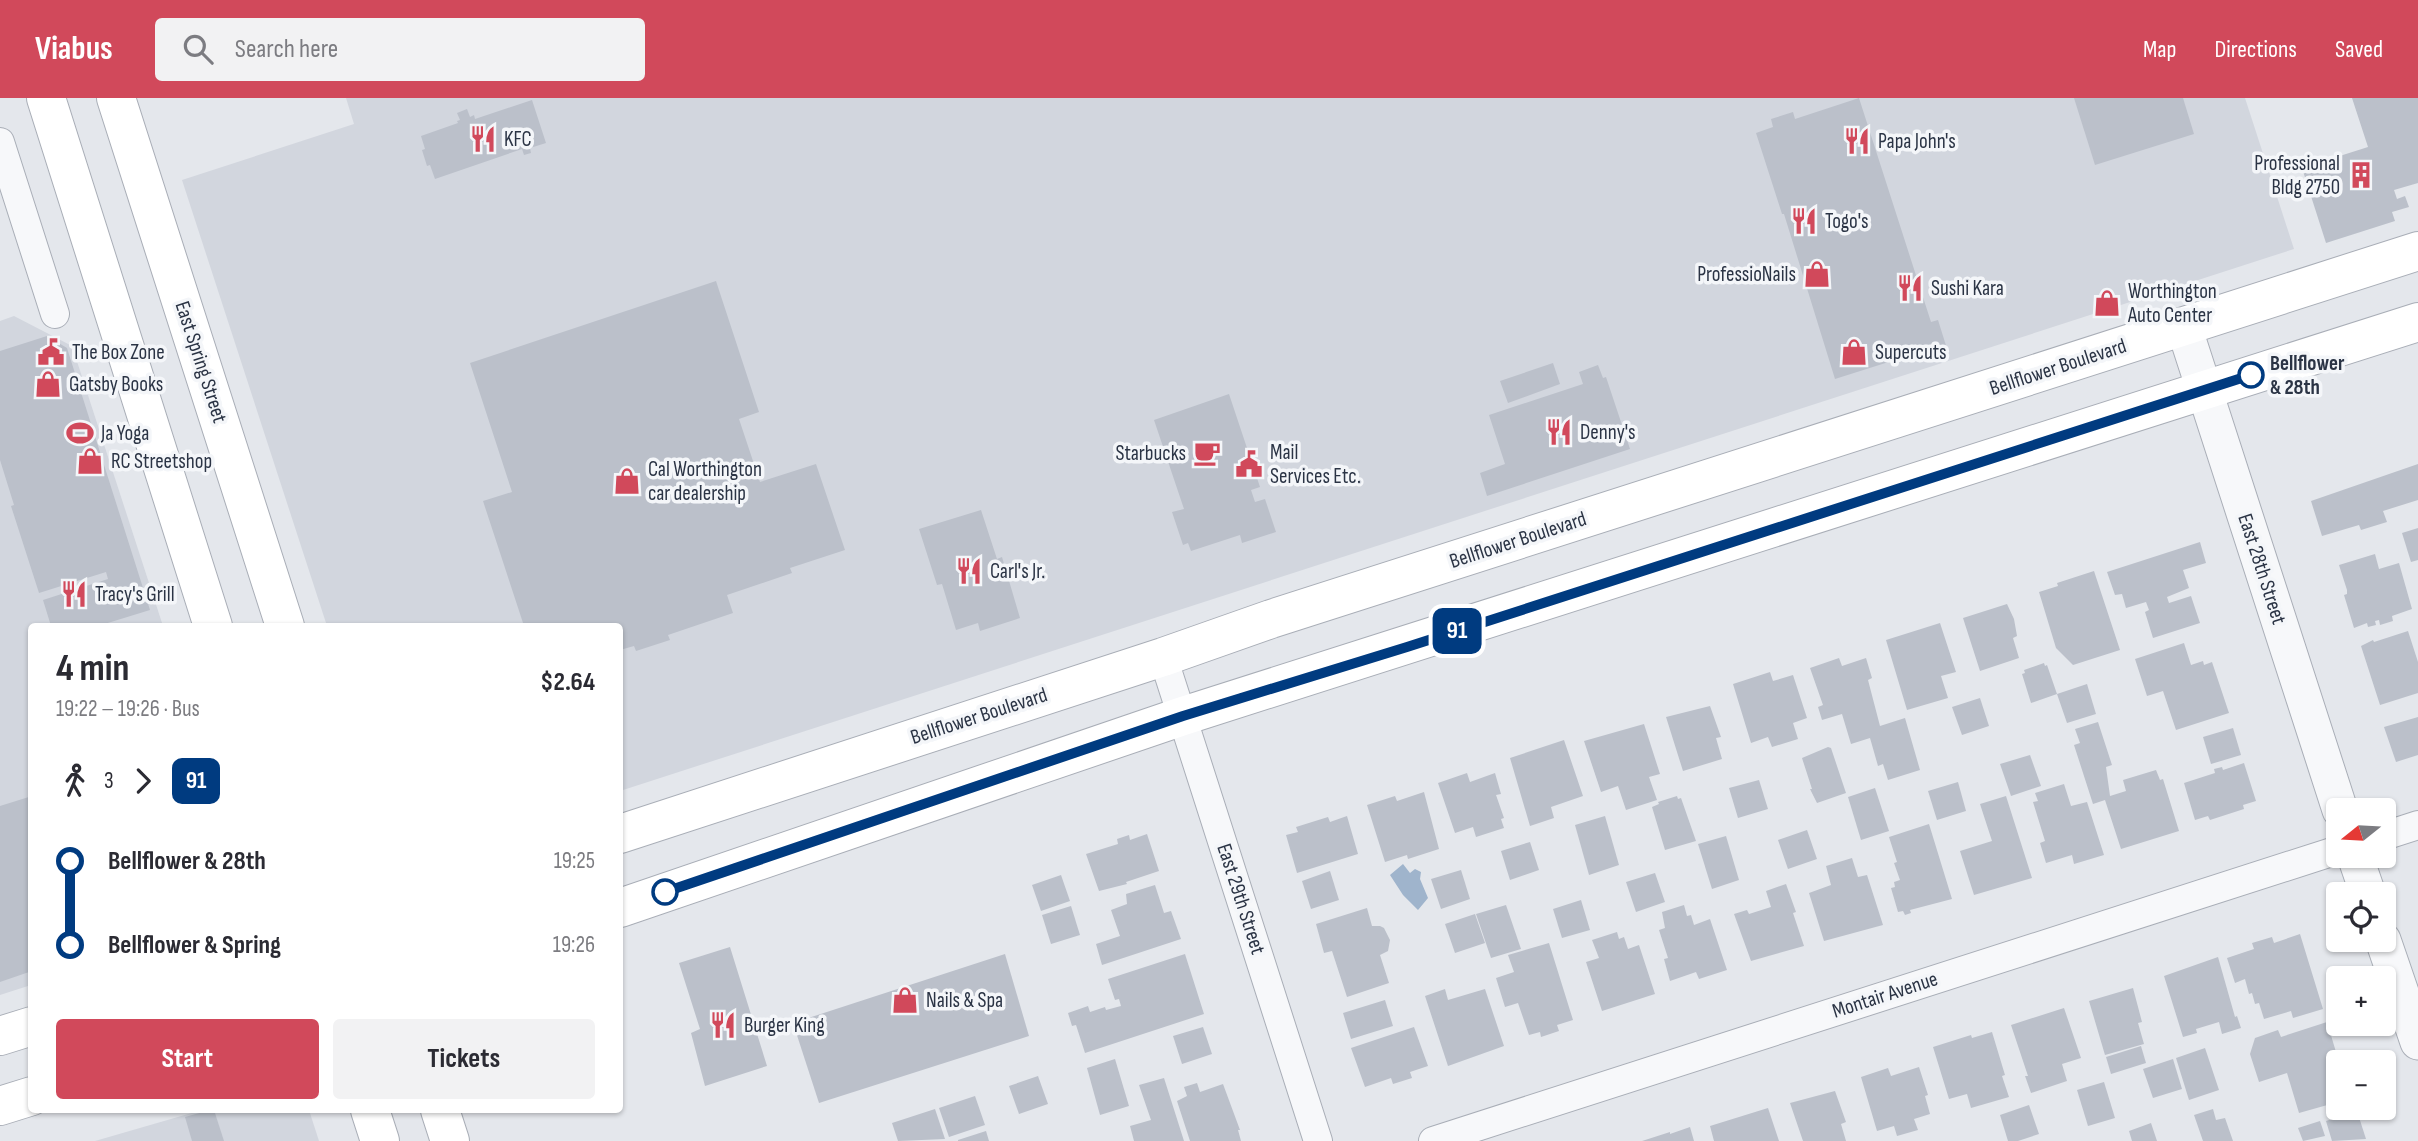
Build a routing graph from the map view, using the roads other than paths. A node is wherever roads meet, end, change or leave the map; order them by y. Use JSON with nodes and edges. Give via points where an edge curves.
{"nodes":[{"id":1,"x":46,"y":98,"type":"edge"},
{"id":2,"x":116,"y":98,"type":"edge"},
{"id":3,"x":0,"y":142,"type":"edge"},
{"id":4,"x":2418,"y":251,"type":"edge"},
{"id":5,"x":55,"y":314,"type":"dead end"},
{"id":6,"x":2418,"y":322,"type":"edge"},
{"id":7,"x":2184,"y":327,"type":"junction"},
{"id":8,"x":2205,"y":390,"type":"junction"},
{"id":9,"x":212,"y":623,"type":"edge"},
{"id":10,"x":284,"y":623,"type":"edge"},
{"id":11,"x":1163,"y":657,"type":"junction"},
{"id":12,"x":1183,"y":716,"type":"junction"},
{"id":13,"x":2336,"y":798,"type":"edge"},
{"id":14,"x":2418,"y":825,"type":"edge"},
{"id":15,"x":2396,"y":832,"type":"edge"},
{"id":16,"x":623,"y":833,"type":"edge"},
{"id":17,"x":2326,"y":854,"type":"edge"},
{"id":18,"x":623,"y":907,"type":"edge"},
{"id":19,"x":2387,"y":952,"type":"edge"},
{"id":20,"x":28,"y":1027,"type":"edge"},
{"id":21,"x":0,"y":1037,"type":"edge"},
{"id":22,"x":2418,"y":1042,"type":"edge"},
{"id":23,"x":28,"y":1097,"type":"edge"},
{"id":24,"x":0,"y":1106,"type":"edge"},
{"id":25,"x":371,"y":1113,"type":"edge"},
{"id":26,"x":441,"y":1113,"type":"edge"},
{"id":27,"x":380,"y":1141,"type":"edge"},
{"id":28,"x":450,"y":1141,"type":"edge"},
{"id":29,"x":1318,"y":1141,"type":"edge"},
{"id":30,"x":1433,"y":1141,"type":"edge"}],
"edges":[{"from":1,"to":9,"type":"main road"},
{"from":2,"to":10,"type":"main road","name":"East Spring Street"},
{"from":3,"to":5,"type":"street"},
{"from":4,"to":7,"type":"main road","name":"Bellflower Boulevard"},
{"from":6,"to":8,"type":"main road"},
{"from":7,"to":8,"type":"street","name":"East 28th Street"},
{"from":7,"to":11,"type":"main road","name":"Bellflower Boulevard"},
{"from":8,"to":12,"type":"main road"},
{"from":8,"to":13,"type":"street","name":"East 28th Street"},
{"from":11,"to":12,"type":"street","name":"East 29th Street"},
{"from":11,"to":16,"type":"main road","name":"Bellflower Boulevard"},
{"from":12,"to":18,"type":"main road"},
{"from":12,"to":29,"type":"street","name":"East 29th Street"},
{"from":14,"to":15,"type":"street"},
{"from":17,"to":30,"type":"street","name":"Montair Avenue"},
{"from":19,"to":22,"type":"street"},
{"from":20,"to":21,"type":"main road"},
{"from":23,"to":24,"type":"main road"},
{"from":25,"to":27,"type":"main road"},
{"from":26,"to":28,"type":"main road"}]}
